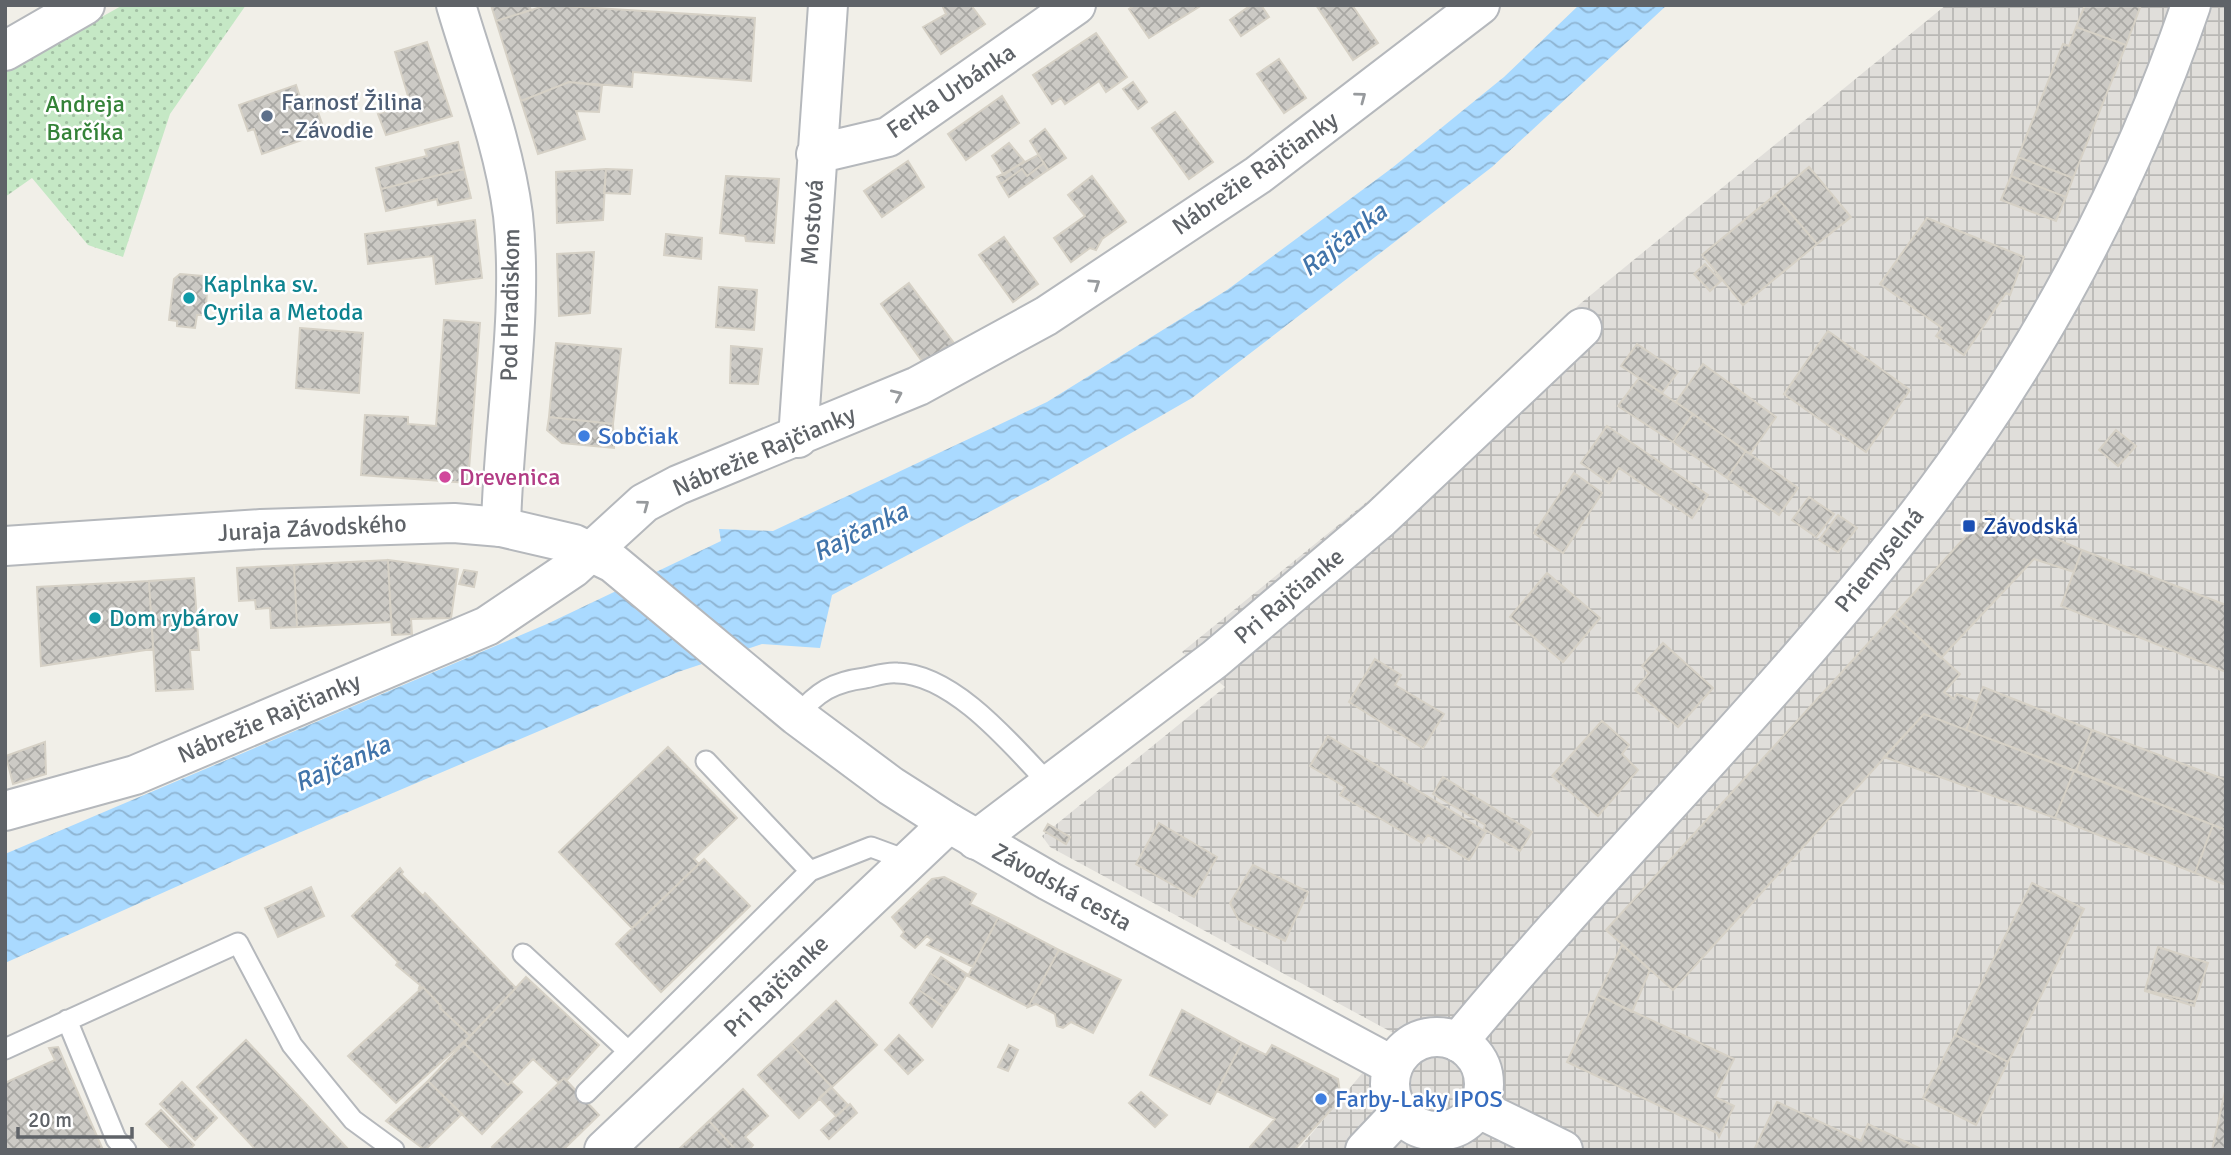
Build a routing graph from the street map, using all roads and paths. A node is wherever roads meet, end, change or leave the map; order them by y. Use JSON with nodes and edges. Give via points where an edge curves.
{"nodes":[{"id":1,"x":85,"y":5,"type":"edge"},
{"id":2,"x":456,"y":5,"type":"edge"},
{"id":3,"x":828,"y":5,"type":"edge"},
{"id":4,"x":1076,"y":5,"type":"edge"},
{"id":5,"x":1480,"y":5,"type":"edge"},
{"id":6,"x":2191,"y":5,"type":"edge"},
{"id":7,"x":5,"y":51,"type":"edge"},
{"id":8,"x":816,"y":154,"type":"junction"},
{"id":9,"x":1582,"y":328,"type":"dead end"},
{"id":10,"x":798,"y":438,"type":"junction"},
{"id":11,"x":502,"y":527,"type":"junction"},
{"id":12,"x":5,"y":546,"type":"edge"},
{"id":13,"x":603,"y":557,"type":"junction"},
{"id":14,"x":797,"y":716,"type":"junction"},
{"id":15,"x":706,"y":761,"type":"dead end"},
{"id":16,"x":1050,"y":785,"type":"junction"},
{"id":17,"x":5,"y":811,"type":"edge"},
{"id":18,"x":962,"y":831,"type":"junction"},
{"id":19,"x":909,"y":861,"type":"junction"},
{"id":20,"x":810,"y":871,"type":"junction"},
{"id":21,"x":523,"y":954,"type":"dead end"},
{"id":22,"x":67,"y":1020,"type":"junction"},
{"id":23,"x":1458,"y":1042,"type":"junction"},
{"id":24,"x":5,"y":1049,"type":"edge"},
{"id":25,"x":628,"y":1051,"type":"junction"},
{"id":26,"x":1393,"y":1066,"type":"junction"},
{"id":27,"x":586,"y":1093,"type":"dead end"},
{"id":28,"x":1477,"y":1108,"type":"junction"},
{"id":29,"x":1400,"y":1113,"type":"junction"},
{"id":30,"x":126,"y":1150,"type":"edge"},
{"id":31,"x":394,"y":1150,"type":"edge"},
{"id":32,"x":604,"y":1150,"type":"edge"},
{"id":33,"x":1365,"y":1150,"type":"edge"},
{"id":34,"x":1563,"y":1150,"type":"edge"}],
"edges":[{"from":1,"to":7,"type":"street"},
{"from":2,"to":11,"type":"street","name":"Pod Hradiskom","via":[[512,213],[516,262]]},
{"from":3,"to":8,"type":"street","name":"Mostová"},
{"from":4,"to":8,"type":"street","name":"Ferka Urbánka","via":[[888,137]]},
{"from":10,"to":5,"type":"street","name":"Nábrežie Rajčianky","one_way":true,"via":[[918,386],[1046,316],[1258,174]]},
{"from":6,"to":23,"type":"street","name":"Priemyselná","via":[[2135,148],[2086,250],[1988,415],[1919,513],[1807,650]]},
{"from":8,"to":10,"type":"street","name":"Mostová"},
{"from":9,"to":16,"type":"street","name":"Pri Rajčianke","via":[[1380,519],[1215,659]]},
{"from":13,"to":10,"type":"street","name":"Nábrežie Rajčianky","one_way":true,"via":[[644,503]]},
{"from":11,"to":12,"type":"street","name":"Juraja Závodského","via":[[387,523]]},
{"from":11,"to":13,"type":"street","name":"Juraja Závodského","via":[[574,544]]},
{"from":13,"to":14,"type":"street","name":"Závodská cesta"},
{"from":13,"to":17,"type":"street","name":"Nábrežie Rajčianky","via":[[486,626],[135,775]]},
{"from":14,"to":16,"type":"lane","via":[[814,695],[845,681],[898,672],[941,684],[1001,733]]},
{"from":14,"to":18,"type":"street","name":"Závodská cesta","via":[[891,786]]},
{"from":15,"to":20,"type":"lane"},
{"from":16,"to":18,"type":"street","name":"Pri Rajčianke"},
{"from":18,"to":19,"type":"street","name":"Pri Rajčianke"},
{"from":18,"to":26,"type":"street","name":"Závodská cesta"},
{"from":19,"to":20,"type":"lane","via":[[871,847]]},
{"from":19,"to":32,"type":"street","name":"Pri Rajčianke"},
{"from":20,"to":25,"type":"lane"},
{"from":21,"to":25,"type":"lane"},
{"from":22,"to":24,"type":"lane"},
{"from":22,"to":30,"type":"lane","via":[[116,1139]]},
{"from":22,"to":31,"type":"lane","via":[[238,943],[292,1045],[353,1120]]},
{"from":23,"to":26,"type":"street","via":[[1433,1037],[1420,1040]]},
{"from":23,"to":28,"type":"street","via":[[1473,1054],[1482,1071],[1483,1090]]},
{"from":25,"to":27,"type":"lane"},
{"from":26,"to":29,"type":"street","via":[[1392,1099]]},
{"from":28,"to":29,"type":"street","via":[[1461,1124],[1440,1131],[1411,1123]]},
{"from":28,"to":34,"type":"street"},
{"from":29,"to":33,"type":"street"}]}
